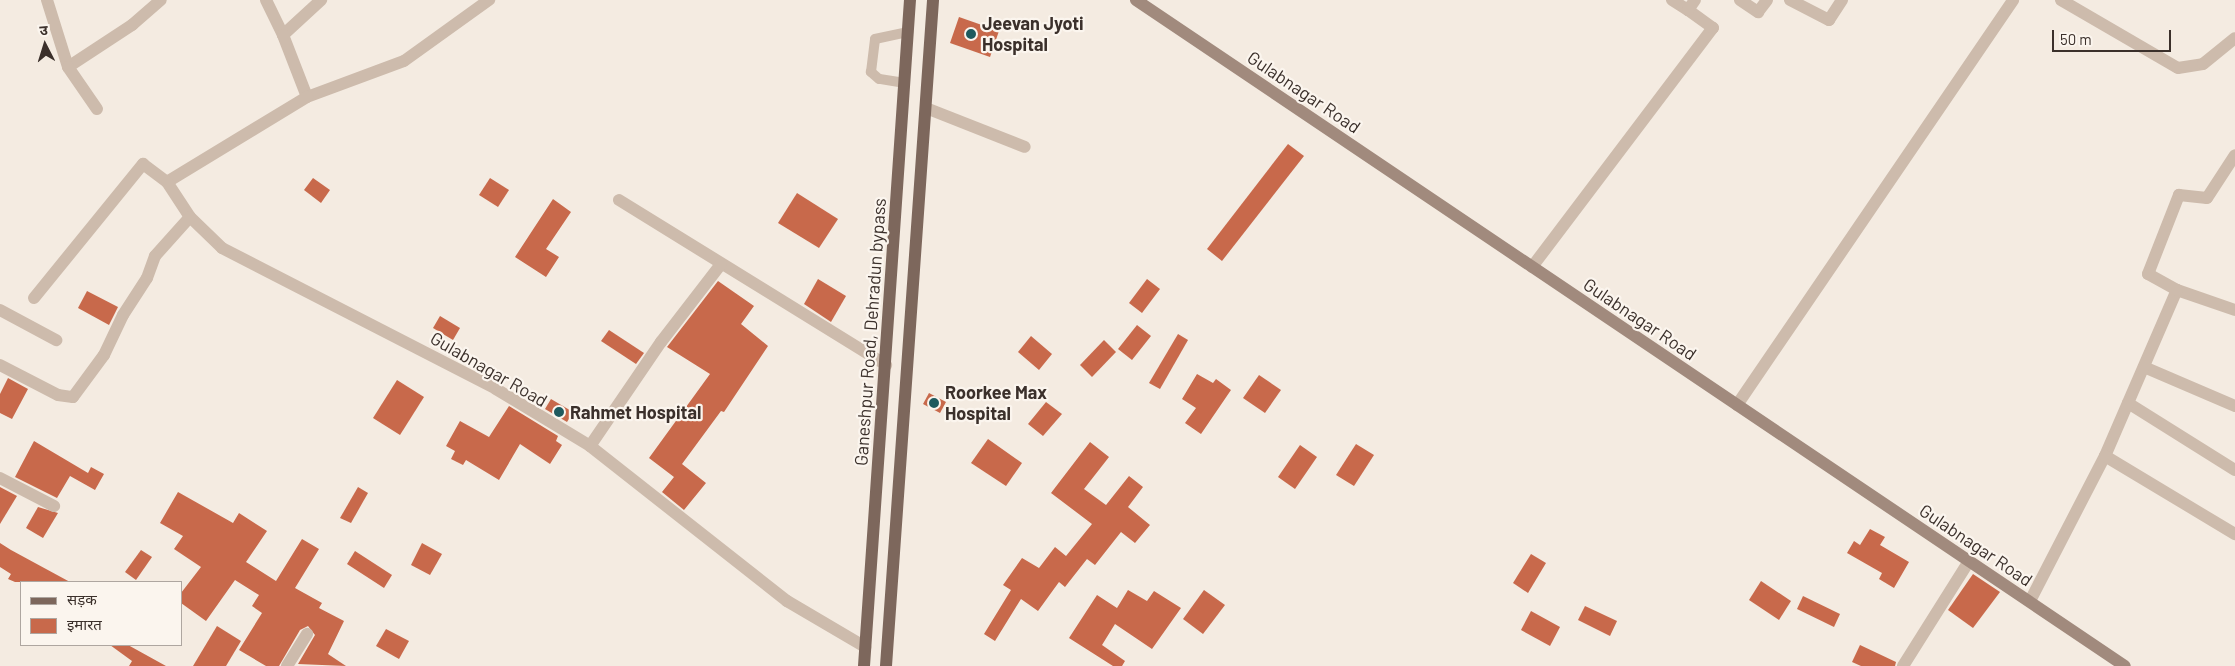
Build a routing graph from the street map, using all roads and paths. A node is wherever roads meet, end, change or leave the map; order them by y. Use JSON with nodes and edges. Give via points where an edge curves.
{"nodes":[{"id":1,"x":47,"y":0,"type":"edge"},
{"id":2,"x":161,"y":0,"type":"edge"},
{"id":3,"x":266,"y":0,"type":"edge"},
{"id":4,"x":321,"y":0,"type":"edge"},
{"id":5,"x":489,"y":0,"type":"edge"},
{"id":6,"x":910,"y":0,"type":"edge"},
{"id":7,"x":933,"y":0,"type":"edge"},
{"id":8,"x":1136,"y":0,"type":"edge"},
{"id":9,"x":1672,"y":0,"type":"edge"},
{"id":10,"x":1740,"y":0,"type":"edge"},
{"id":11,"x":1767,"y":0,"type":"edge"},
{"id":12,"x":1790,"y":0,"type":"edge"},
{"id":13,"x":1842,"y":0,"type":"edge"},
{"id":14,"x":2014,"y":0,"type":"edge"},
{"id":15,"x":2061,"y":0,"type":"edge"},
{"id":16,"x":1692,"y":5,"type":"edge"},
{"id":17,"x":908,"y":32,"type":"junction"},
{"id":18,"x":283,"y":35,"type":"junction"},
{"id":19,"x":2235,"y":38,"type":"edge"},
{"id":20,"x":68,"y":67,"type":"junction"},
{"id":21,"x":905,"y":83,"type":"junction"},
{"id":22,"x":307,"y":97,"type":"junction"},
{"id":23,"x":926,"y":108,"type":"junction"},
{"id":24,"x":97,"y":109,"type":"dead end"},
{"id":25,"x":1025,"y":147,"type":"dead end"},
{"id":26,"x":2235,"y":155,"type":"edge"},
{"id":27,"x":167,"y":182,"type":"junction"},
{"id":28,"x":619,"y":200,"type":"dead end"},
{"id":29,"x":190,"y":217,"type":"junction"},
{"id":30,"x":721,"y":264,"type":"junction"},
{"id":31,"x":1532,"y":267,"type":"junction"},
{"id":32,"x":2177,"y":290,"type":"junction"},
{"id":33,"x":34,"y":298,"type":"dead end"},
{"id":34,"x":0,"y":310,"type":"edge"},
{"id":35,"x":2235,"y":310,"type":"edge"},
{"id":36,"x":56,"y":340,"type":"dead end"},
{"id":37,"x":0,"y":365,"type":"edge"},
{"id":38,"x":886,"y":365,"type":"junction"},
{"id":39,"x":2144,"y":367,"type":"junction"},
{"id":40,"x":2128,"y":403,"type":"junction"},
{"id":41,"x":1737,"y":405,"type":"junction"},
{"id":42,"x":2235,"y":406,"type":"edge"},
{"id":43,"x":590,"y":446,"type":"junction"},
{"id":44,"x":2104,"y":456,"type":"junction"},
{"id":45,"x":2235,"y":470,"type":"edge"},
{"id":46,"x":0,"y":478,"type":"edge"},
{"id":47,"x":54,"y":506,"type":"dead end"},
{"id":48,"x":2235,"y":534,"type":"edge"},
{"id":49,"x":1969,"y":561,"type":"junction"},
{"id":50,"x":2030,"y":602,"type":"junction"},
{"id":51,"x":307,"y":634,"type":"dead end"},
{"id":52,"x":866,"y":647,"type":"junction"},
{"id":53,"x":287,"y":666,"type":"edge"},
{"id":54,"x":864,"y":666,"type":"edge"},
{"id":55,"x":886,"y":666,"type":"edge"},
{"id":56,"x":1903,"y":666,"type":"edge"},
{"id":57,"x":2125,"y":666,"type":"edge"}],
"edges":[{"from":1,"to":20,"type":"street"},
{"from":2,"to":20,"type":"street","via":[[132,25]]},
{"from":3,"to":18,"type":"street"},
{"from":4,"to":18,"type":"street"},
{"from":5,"to":22,"type":"street","via":[[404,61]]},
{"from":6,"to":17,"type":"main road","name":"Ganeshpur Road, Dehradun bypass"},
{"from":7,"to":23,"type":"main road"},
{"from":8,"to":31,"type":"main road","name":"Gulabnagar Road"},
{"from":9,"to":16,"type":"street"},
{"from":10,"to":11,"type":"street","via":[[1758,12]]},
{"from":12,"to":13,"type":"street","via":[[1829,20]]},
{"from":14,"to":41,"type":"street"},
{"from":15,"to":19,"type":"street","via":[[2178,68],[2203,64]]},
{"from":16,"to":31,"type":"street","via":[[1713,28]]},
{"from":17,"to":21,"type":"main road","name":"Ganeshpur Road, Dehradun bypass"},
{"from":17,"to":21,"type":"lane","via":[[874,39],[870,72],[879,79]]},
{"from":18,"to":22,"type":"street"},
{"from":20,"to":24,"type":"street"},
{"from":21,"to":38,"type":"main road","name":"Ganeshpur Road, Dehradun bypass"},
{"from":22,"to":27,"type":"street"},
{"from":23,"to":25,"type":"street"},
{"from":23,"to":55,"type":"main road"},
{"from":26,"to":32,"type":"street","via":[[2208,198],[2179,195],[2148,274]]},
{"from":27,"to":29,"type":"street","name":"Gulabnagar Road"},
{"from":27,"to":33,"type":"street","name":"Gulabnagar Road","via":[[143,164]]},
{"from":28,"to":30,"type":"street"},
{"from":29,"to":37,"type":"street","via":[[155,256],[147,278],[123,315],[104,355],[73,397],[58,394]]},
{"from":29,"to":43,"type":"street","name":"Gulabnagar Road","via":[[222,248],[496,389]]},
{"from":30,"to":38,"type":"street"},
{"from":30,"to":43,"type":"street","via":[[661,342]]},
{"from":31,"to":41,"type":"main road","name":"Gulabnagar Road"},
{"from":32,"to":35,"type":"street"},
{"from":32,"to":39,"type":"street"},
{"from":34,"to":36,"type":"street"},
{"from":38,"to":52,"type":"main road","name":"Ganeshpur Road, Dehradun bypass"},
{"from":39,"to":40,"type":"street"},
{"from":39,"to":42,"type":"street"},
{"from":40,"to":44,"type":"street"},
{"from":40,"to":45,"type":"street"},
{"from":41,"to":49,"type":"main road","name":"Gulabnagar Road"},
{"from":43,"to":52,"type":"street","name":"Gulabnagar Road","via":[[787,601],[821,625]]},
{"from":44,"to":48,"type":"street"},
{"from":44,"to":50,"type":"street"},
{"from":46,"to":47,"type":"street"},
{"from":49,"to":50,"type":"main road","name":"Gulabnagar Road"},
{"from":49,"to":56,"type":"street"},
{"from":50,"to":57,"type":"main road","name":"Gulabnagar Road"},
{"from":51,"to":53,"type":"street"},
{"from":52,"to":54,"type":"main road","name":"Ganeshpur Road, Dehradun bypass"}]}
